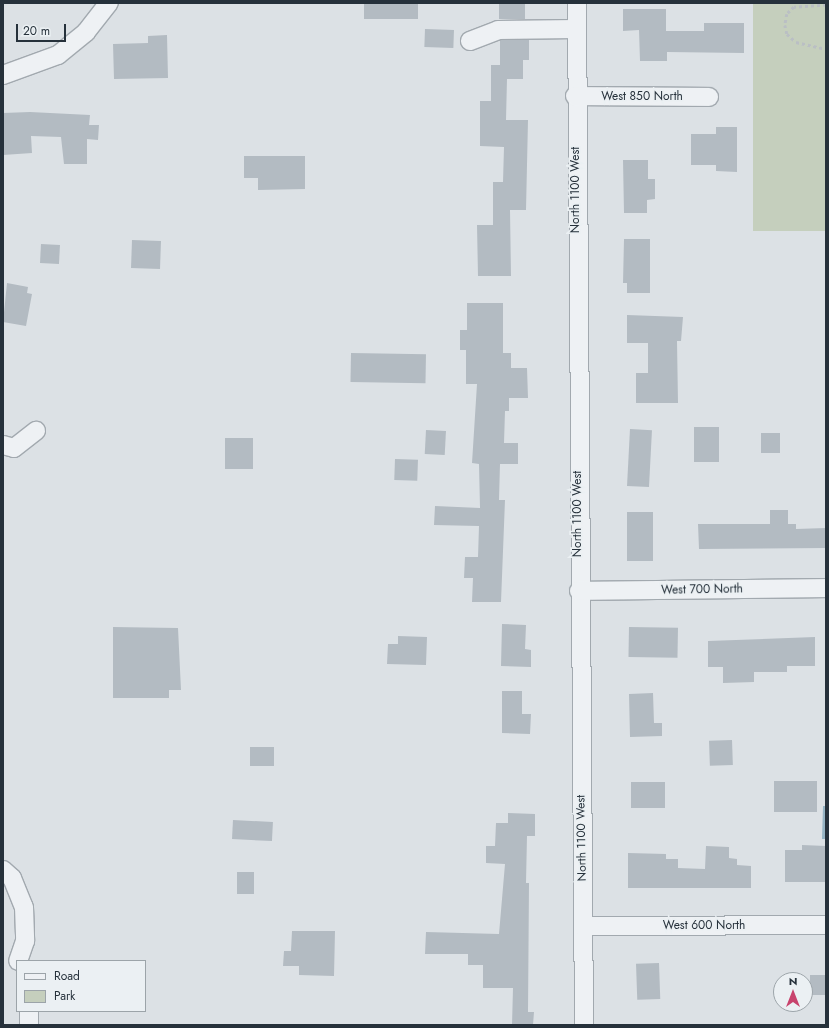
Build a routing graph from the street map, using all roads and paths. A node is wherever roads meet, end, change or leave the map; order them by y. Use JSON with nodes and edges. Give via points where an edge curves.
{"nodes":[{"id":1,"x":108,"y":3,"type":"edge"},
{"id":2,"x":577,"y":3,"type":"edge"},
{"id":3,"x":826,"y":5,"type":"edge"},
{"id":4,"x":576,"y":29,"type":"junction"},
{"id":5,"x":470,"y":41,"type":"dead end"},
{"id":6,"x":826,"y":49,"type":"edge"},
{"id":7,"x":3,"y":75,"type":"edge"},
{"id":8,"x":575,"y":96,"type":"junction"},
{"id":9,"x":709,"y":97,"type":"dead end"},
{"id":10,"x":36,"y":431,"type":"dead end"},
{"id":11,"x":3,"y":445,"type":"edge"},
{"id":12,"x":826,"y":588,"type":"edge"},
{"id":13,"x":579,"y":591,"type":"junction"},
{"id":14,"x":3,"y":870,"type":"edge"},
{"id":15,"x":583,"y":926,"type":"junction"},
{"id":16,"x":826,"y":926,"type":"edge"},
{"id":17,"x":18,"y":960,"type":"edge"},
{"id":18,"x":16,"y":962,"type":"edge"},
{"id":19,"x":3,"y":968,"type":"edge"},
{"id":20,"x":28,"y":1012,"type":"edge"},
{"id":21,"x":29,"y":1025,"type":"edge"},
{"id":22,"x":584,"y":1025,"type":"edge"}],
"edges":[{"from":1,"to":7,"type":"street","via":[[86,32],[58,55]]},
{"from":2,"to":4,"type":"street","name":"North 1100 West"},
{"from":3,"to":6,"type":"path","via":[[794,7],[787,14],[785,24],[787,34],[796,42]]},
{"from":4,"to":5,"type":"street","via":[[498,30]]},
{"from":4,"to":8,"type":"street","name":"North 1100 West"},
{"from":8,"to":9,"type":"street","name":"West 850 North"},
{"from":8,"to":13,"type":"street","name":"North 1100 West"},
{"from":10,"to":11,"type":"street","via":[[14,448]]},
{"from":12,"to":13,"type":"street","name":"West 700 North"},
{"from":13,"to":15,"type":"street","name":"North 1100 West"},
{"from":14,"to":17,"type":"street","via":[[12,878],[24,907],[26,941]]},
{"from":15,"to":16,"type":"street","name":"West 600 North"},
{"from":15,"to":22,"type":"street","name":"North 1100 West"},
{"from":18,"to":19,"type":"street"},
{"from":20,"to":21,"type":"street"}]}
